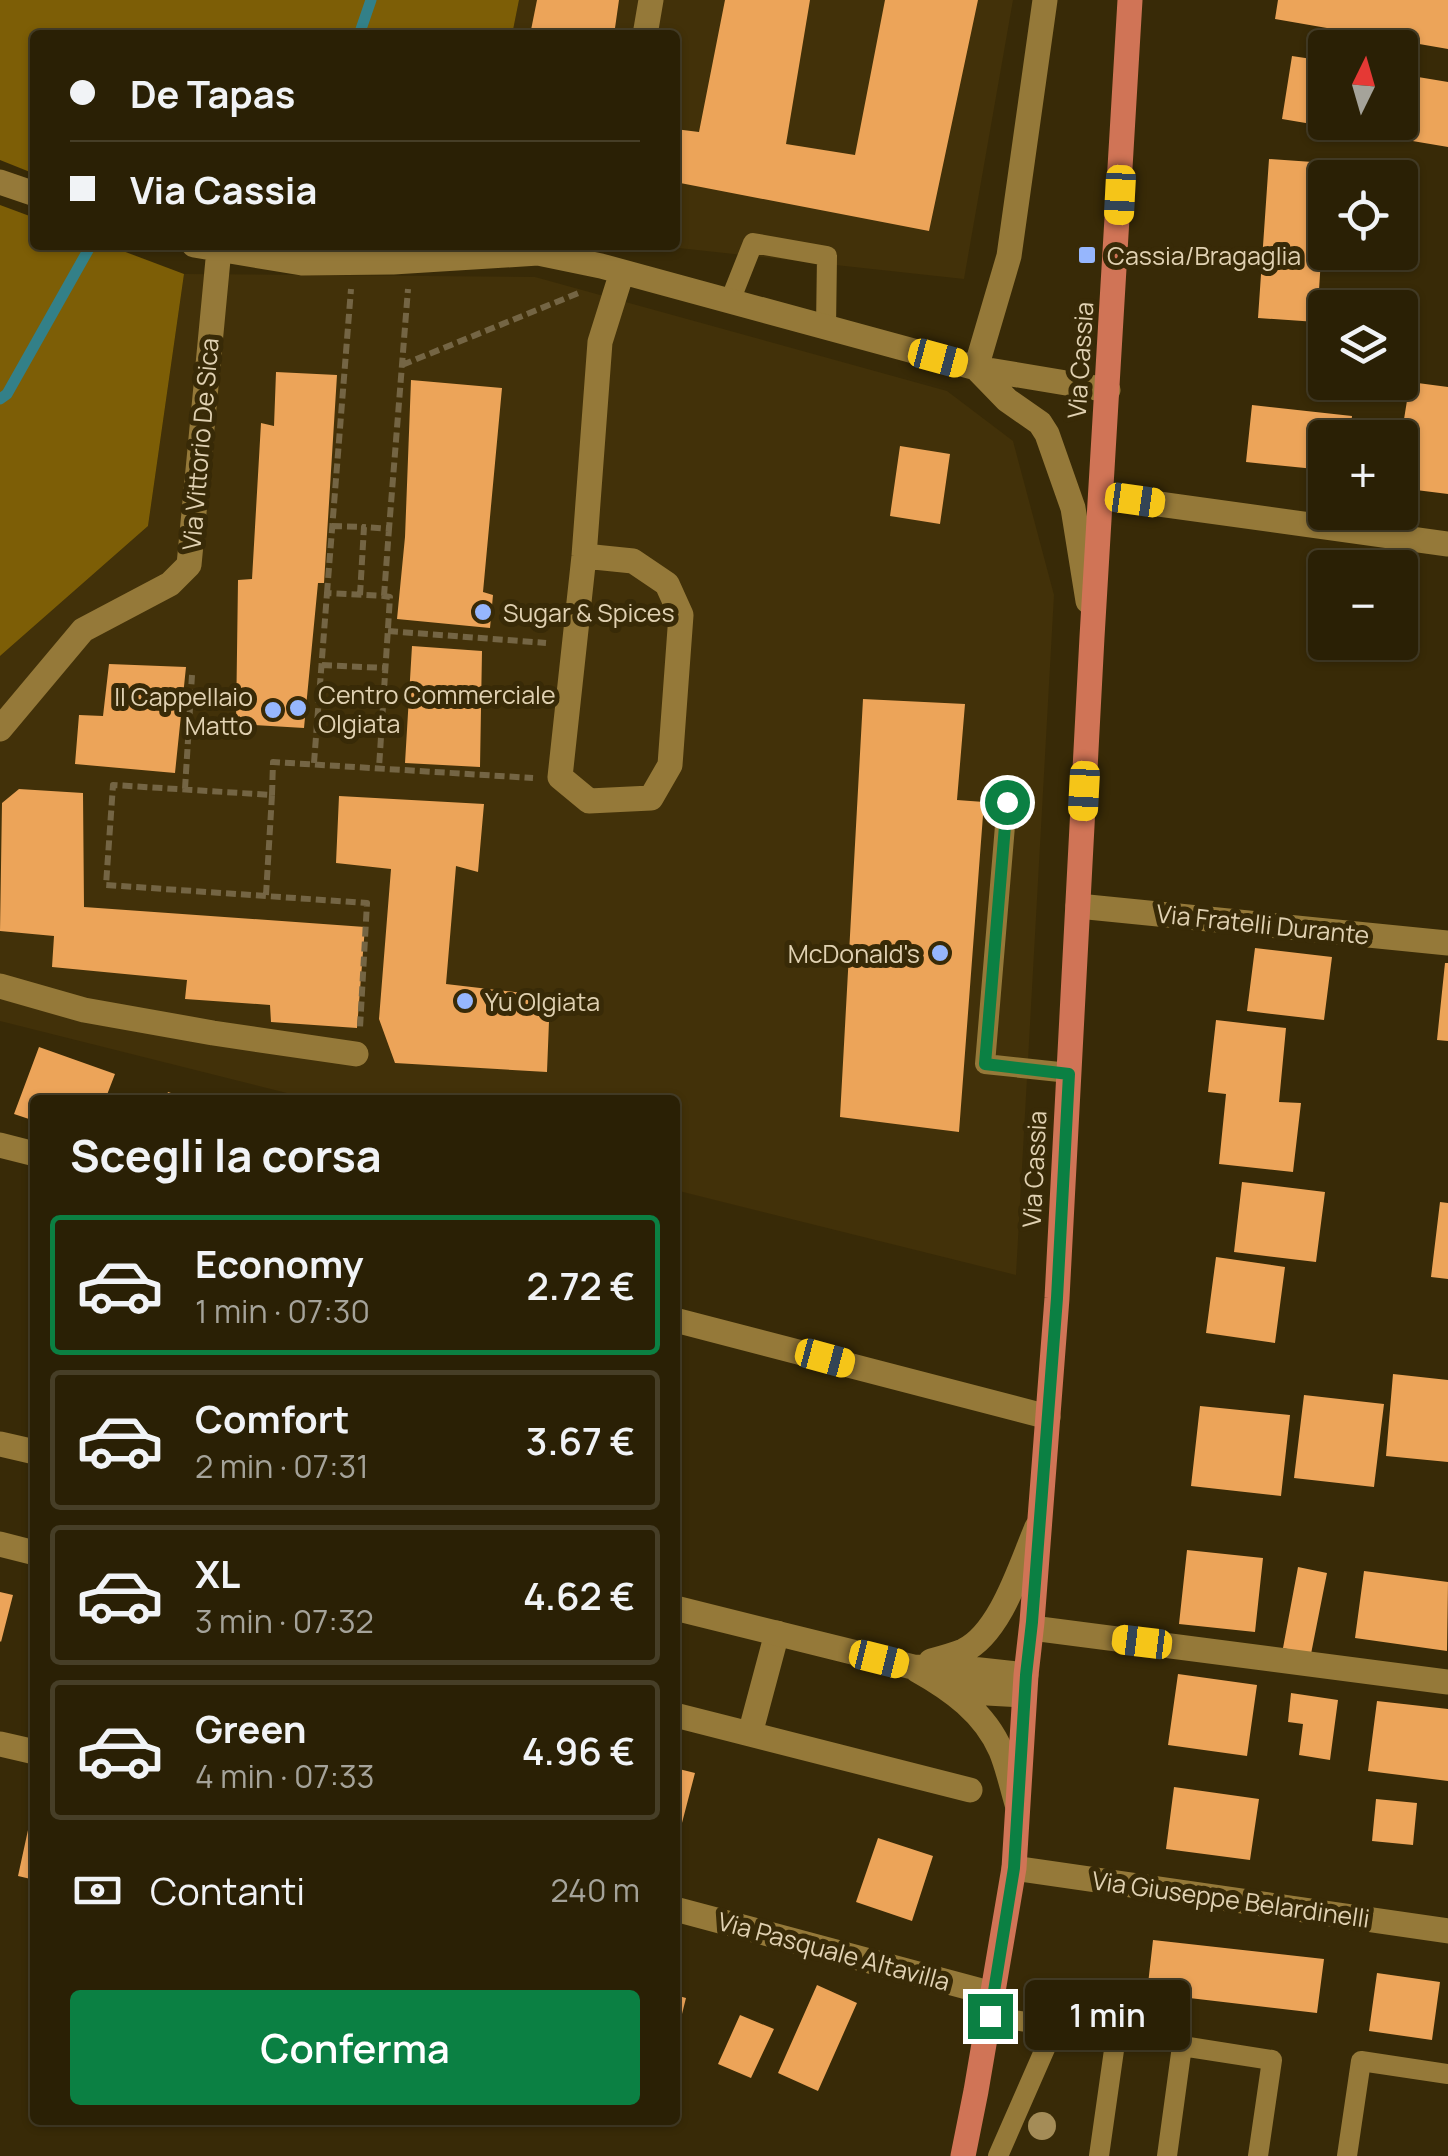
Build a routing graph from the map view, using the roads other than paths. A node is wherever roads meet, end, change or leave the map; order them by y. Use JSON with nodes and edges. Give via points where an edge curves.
{"nodes":[{"id":1,"x":651,"y":0,"type":"edge"},
{"id":2,"x":1044,"y":0,"type":"edge"},
{"id":3,"x":1130,"y":0,"type":"edge"},
{"id":4,"x":646,"y":30,"type":"edge"},
{"id":5,"x":0,"y":182,"type":"edge"},
{"id":6,"x":30,"y":192,"type":"edge"},
{"id":7,"x":206,"y":250,"type":"edge"},
{"id":8,"x":223,"y":250,"type":"edge"},
{"id":9,"x":609,"y":261,"type":"edge"},
{"id":10,"x":730,"y":302,"type":"junction"},
{"id":11,"x":826,"y":328,"type":"junction"},
{"id":12,"x":976,"y":368,"type":"junction"},
{"id":13,"x":1108,"y":390,"type":"junction"},
{"id":14,"x":1101,"y":496,"type":"junction"},
{"id":15,"x":1448,"y":544,"type":"edge"},
{"id":16,"x":584,"y":556,"type":"junction"},
{"id":17,"x":1092,"y":637,"type":"junction"},
{"id":18,"x":0,"y":729,"type":"edge"},
{"id":19,"x":1007,"y":802,"type":"dead end"},
{"id":20,"x":1078,"y":906,"type":"junction"},
{"id":21,"x":1448,"y":943,"type":"edge"},
{"id":22,"x":0,"y":986,"type":"edge"},
{"id":23,"x":356,"y":1054,"type":"road end"},
{"id":24,"x":1069,"y":1074,"type":"junction"},
{"id":25,"x":0,"y":1145,"type":"edge"},
{"id":26,"x":30,"y":1153,"type":"edge"},
{"id":27,"x":680,"y":1321,"type":"edge"},
{"id":28,"x":1048,"y":1418,"type":"junction"},
{"id":29,"x":0,"y":1444,"type":"edge"},
{"id":30,"x":30,"y":1451,"type":"edge"},
{"id":31,"x":1040,"y":1522,"type":"junction"},
{"id":32,"x":0,"y":1544,"type":"edge"},
{"id":33,"x":30,"y":1552,"type":"edge"},
{"id":34,"x":680,"y":1609,"type":"edge"},
{"id":35,"x":1032,"y":1628,"type":"junction"},
{"id":36,"x":777,"y":1634,"type":"junction"},
{"id":37,"x":912,"y":1667,"type":"junction"},
{"id":38,"x":1448,"y":1682,"type":"edge"},
{"id":39,"x":1025,"y":1685,"type":"junction"},
{"id":40,"x":946,"y":1686,"type":"junction"},
{"id":41,"x":680,"y":1716,"type":"edge"},
{"id":42,"x":750,"y":1734,"type":"junction"},
{"id":43,"x":0,"y":1744,"type":"edge"},
{"id":44,"x":30,"y":1751,"type":"edge"},
{"id":45,"x":970,"y":1790,"type":"dead end"},
{"id":46,"x":1018,"y":1807,"type":"junction"},
{"id":47,"x":1014,"y":1868,"type":"junction"},
{"id":48,"x":680,"y":1911,"type":"edge"},
{"id":49,"x":1448,"y":1931,"type":"edge"},
{"id":50,"x":991,"y":2005,"type":"junction"},
{"id":51,"x":1055,"y":2026,"type":"junction"},
{"id":52,"x":1448,"y":2074,"type":"edge"},
{"id":53,"x":963,"y":2156,"type":"edge"},
{"id":54,"x":998,"y":2156,"type":"edge"},
{"id":55,"x":1099,"y":2156,"type":"edge"},
{"id":56,"x":1166,"y":2156,"type":"edge"},
{"id":57,"x":1258,"y":2156,"type":"edge"},
{"id":58,"x":1347,"y":2156,"type":"edge"}],
"edges":[{"from":1,"to":4,"type":"street"},
{"from":2,"to":12,"type":"street","via":[[1009,256]]},
{"from":3,"to":13,"type":"main road","name":"Via Cassia"},
{"from":5,"to":6,"type":"street"},
{"from":7,"to":18,"type":"street","name":"Via Vittorio De Sica","via":[[189,564],[170,584],[83,630]]},
{"from":8,"to":9,"type":"street","via":[[302,264],[538,254]]},
{"from":9,"to":10,"type":"street"},
{"from":9,"to":16,"type":"street","via":[[611,306],[600,342]]},
{"from":10,"to":11,"type":"street"},
{"from":10,"to":11,"type":"lane","via":[[753,243],[827,256]]},
{"from":11,"to":12,"type":"street"},
{"from":12,"to":13,"type":"street"},
{"from":12,"to":17,"type":"street","via":[[1047,434],[1073,508]]},
{"from":13,"to":14,"type":"main road","name":"Via Cassia"},
{"from":14,"to":15,"type":"street"},
{"from":14,"to":17,"type":"main road","name":"Via Cassia"},
{"from":16,"to":16,"type":"street","via":[[633,561],[667,584],[681,615],[670,765],[651,798],[589,802],[560,777]]},
{"from":17,"to":20,"type":"main road","name":"Via Cassia"},
{"from":19,"to":24,"type":"lane","via":[[985,1064]]},
{"from":20,"to":21,"type":"street","name":"Via Fratelli Durante"},
{"from":20,"to":24,"type":"main road","name":"Via Cassia"},
{"from":22,"to":23,"type":"street","via":[[84,1010]]},
{"from":24,"to":28,"type":"main road","name":"Via Cassia"},
{"from":25,"to":26,"type":"street"},
{"from":27,"to":28,"type":"street"},
{"from":28,"to":31,"type":"main road","name":"Via Cassia"},
{"from":29,"to":30,"type":"street"},
{"from":31,"to":35,"type":"main road","name":"Via Cassia"},
{"from":31,"to":37,"type":"street","via":[[990,1628],[966,1650]]},
{"from":32,"to":33,"type":"street"},
{"from":34,"to":36,"type":"street"},
{"from":35,"to":38,"type":"street"},
{"from":35,"to":39,"type":"main road","name":"Via Cassia"},
{"from":36,"to":37,"type":"street"},
{"from":36,"to":42,"type":"street"},
{"from":37,"to":39,"type":"street","via":[[962,1668]]},
{"from":37,"to":40,"type":"street"},
{"from":39,"to":40,"type":"street","via":[[987,1693]]},
{"from":39,"to":46,"type":"main road","name":"Via Cassia"},
{"from":40,"to":46,"type":"street","via":[[980,1716],[1000,1749]]},
{"from":41,"to":42,"type":"street"},
{"from":42,"to":45,"type":"street"},
{"from":43,"to":44,"type":"street"},
{"from":46,"to":47,"type":"main road","name":"Via Cassia"},
{"from":47,"to":49,"type":"street","name":"Via Giuseppe Belardinelli"},
{"from":47,"to":50,"type":"main road","name":"Via Cassia"},
{"from":48,"to":50,"type":"street","name":"Via Pasquale Altavilla"},
{"from":50,"to":51,"type":"lane"},
{"from":50,"to":53,"type":"main road","name":"Via Cassia"},
{"from":51,"to":54,"type":"lane"},
{"from":51,"to":55,"type":"lane","via":[[1116,2036]]},
{"from":52,"to":58,"type":"lane","via":[[1361,2061]]},
{"from":56,"to":57,"type":"lane","via":[[1182,2046],[1272,2060]]}]}
